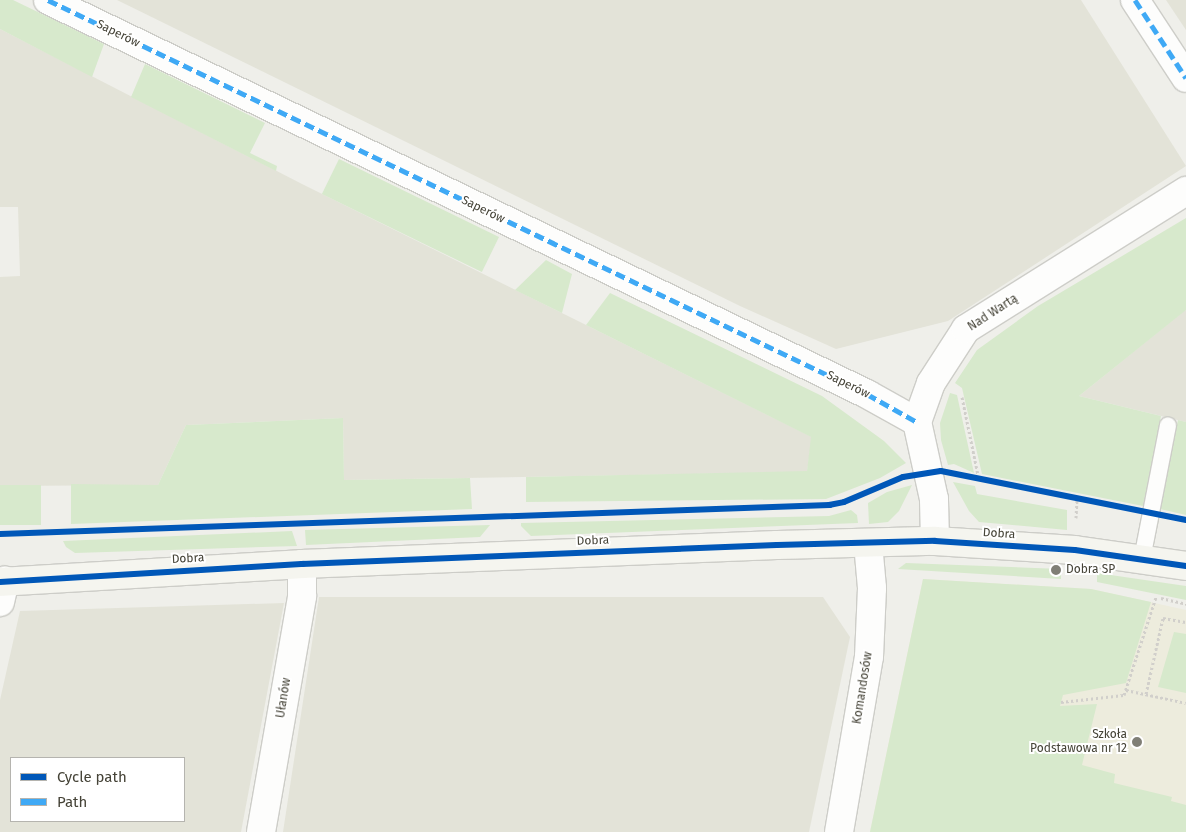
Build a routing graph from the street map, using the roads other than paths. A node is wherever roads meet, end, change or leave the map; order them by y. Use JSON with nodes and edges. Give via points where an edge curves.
{"nodes":[{"id":1,"x":48,"y":0,"type":"edge"},
{"id":2,"x":1135,"y":0,"type":"edge"},
{"id":3,"x":1186,"y":78,"type":"edge"},
{"id":4,"x":1186,"y":191,"type":"edge"},
{"id":5,"x":917,"y":422,"type":"junction"},
{"id":6,"x":1168,"y":425,"type":"dead end"},
{"id":7,"x":935,"y":541,"type":"junction"},
{"id":8,"x":868,"y":543,"type":"junction"},
{"id":9,"x":1142,"y":559,"type":"junction"},
{"id":10,"x":302,"y":564,"type":"junction"},
{"id":11,"x":1186,"y":566,"type":"edge"},
{"id":12,"x":2,"y":588,"type":"edge"},
{"id":13,"x":261,"y":832,"type":"edge"},
{"id":14,"x":839,"y":832,"type":"edge"}],
"edges":[{"from":1,"to":5,"type":"street","name":"Saperów","via":[[858,390]]},
{"from":2,"to":3,"type":"street"},
{"from":4,"to":5,"type":"street","name":"Nad Wartą","via":[[966,329],[931,382]]},
{"from":5,"to":7,"type":"street","name":"Nad Wartą","via":[[934,499]]},
{"from":6,"to":9,"type":"lane"},
{"from":7,"to":8,"type":"street","name":"Dobra"},
{"from":7,"to":9,"type":"street","name":"Dobra","via":[[1075,550]]},
{"from":8,"to":10,"type":"street","name":"Dobra"},
{"from":8,"to":14,"type":"street","name":"Komandosów","via":[[872,588],[869,657]]},
{"from":9,"to":11,"type":"street","name":"Dobra"},
{"from":10,"to":12,"type":"street","name":"Dobra"},
{"from":10,"to":13,"type":"street","name":"Ułanów","via":[[302,596]]}]}
